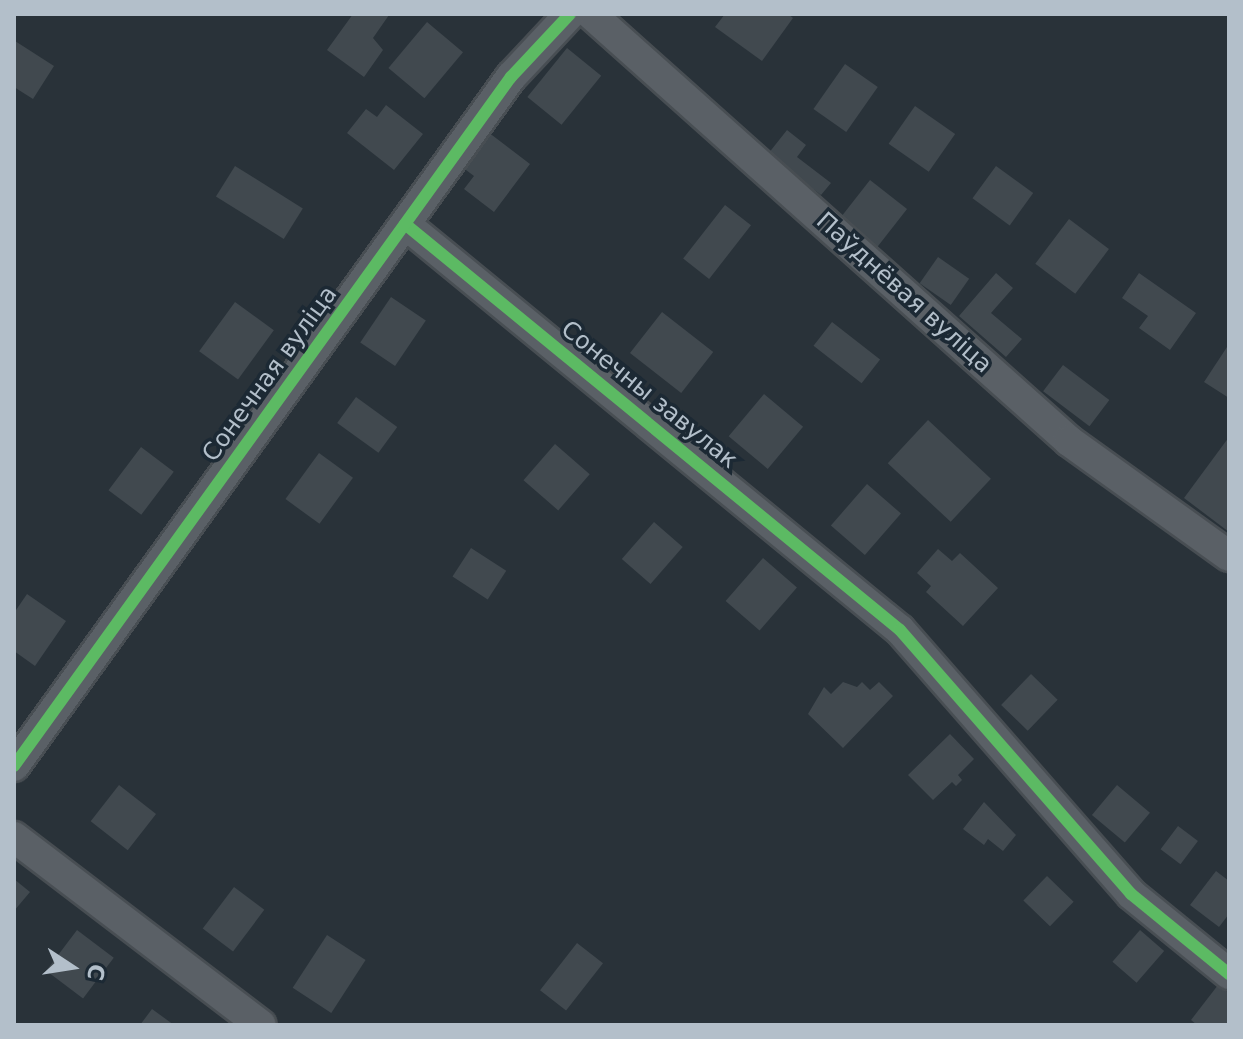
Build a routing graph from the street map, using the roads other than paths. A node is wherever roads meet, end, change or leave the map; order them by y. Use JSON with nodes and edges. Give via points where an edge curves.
{"nodes":[{"id":1,"x":570,"y":14,"type":"edge"},
{"id":2,"x":591,"y":14,"type":"edge"},
{"id":3,"x":405,"y":224,"type":"junction"},
{"id":4,"x":1229,"y":556,"type":"edge"},
{"id":5,"x":14,"y":766,"type":"edge"},
{"id":6,"x":14,"y":837,"type":"edge"},
{"id":7,"x":1229,"y":974,"type":"edge"},
{"id":8,"x":261,"y":1025,"type":"edge"}],
"edges":[{"from":1,"to":3,"type":"street","name":"Сонечная вуліца","via":[[511,77]]},
{"from":2,"to":4,"type":"street","name":"Паўднёвая вуліца","via":[[1069,441]]},
{"from":3,"to":5,"type":"street","name":"Сонечная вуліца"},
{"from":3,"to":7,"type":"street","name":"Сонечны завулак","via":[[900,630],[1131,894]]},
{"from":6,"to":8,"type":"street"}]}
